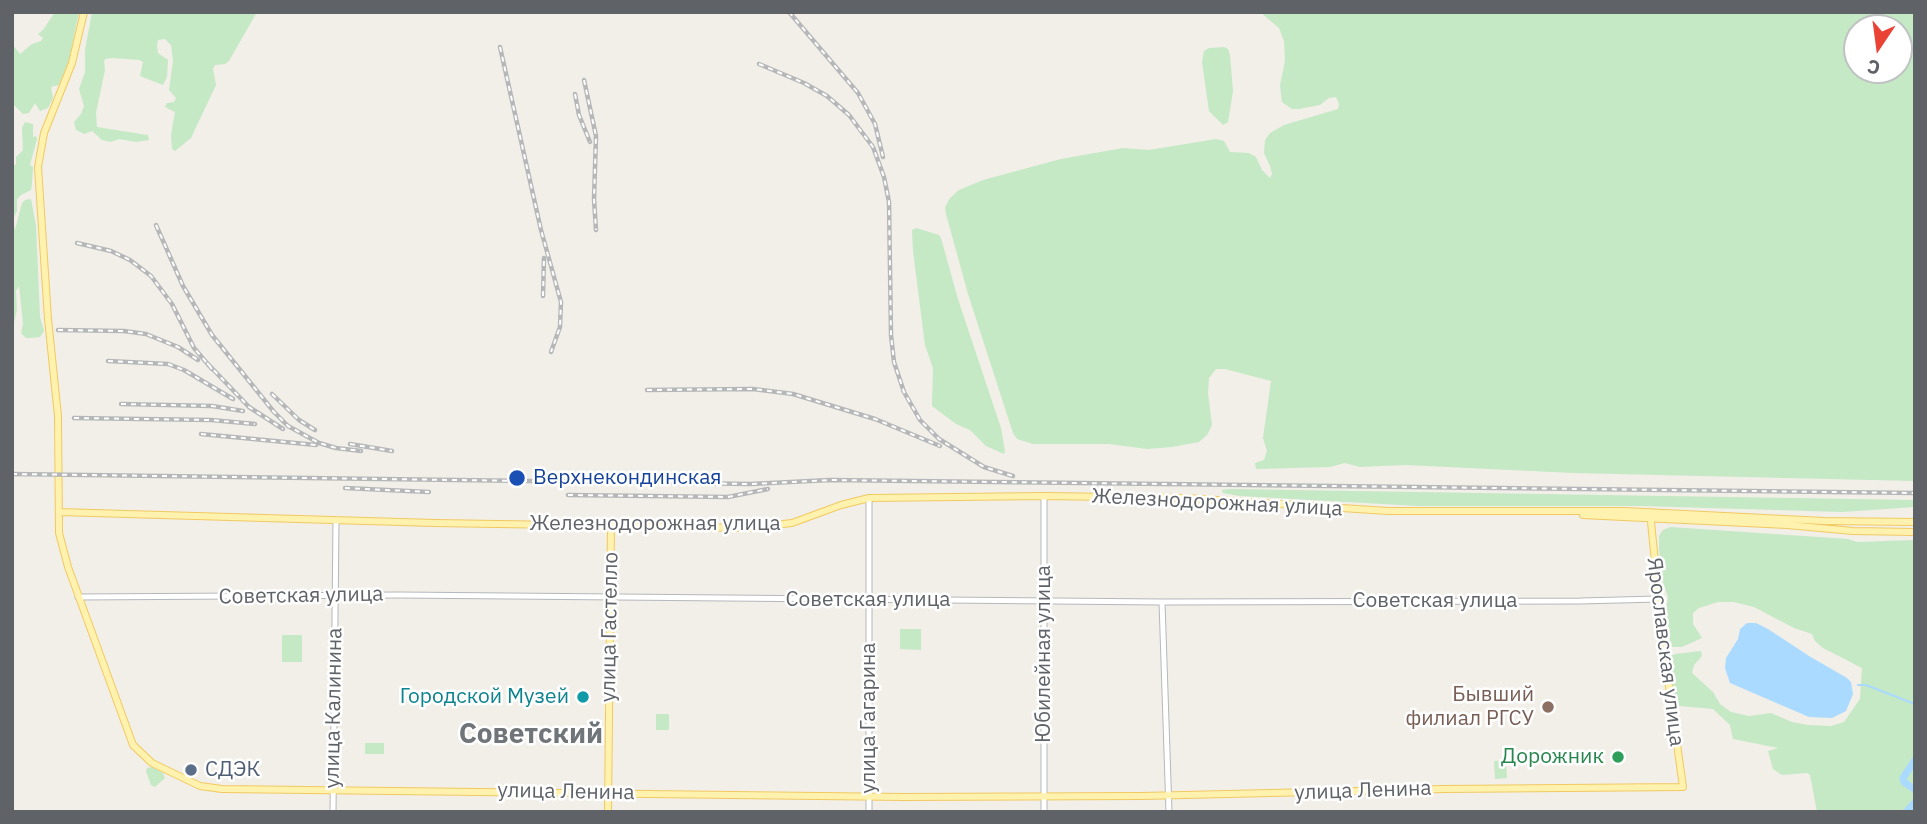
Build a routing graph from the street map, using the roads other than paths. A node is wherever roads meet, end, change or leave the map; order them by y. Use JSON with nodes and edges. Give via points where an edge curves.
{"nodes":[{"id":1,"x":85,"y":12,"type":"edge"},
{"id":2,"x":1044,"y":496,"type":"junction"},
{"id":3,"x":869,"y":498,"type":"junction"},
{"id":4,"x":59,"y":512,"type":"junction"},
{"id":5,"x":1540,"y":512,"type":"junction"},
{"id":6,"x":1650,"y":515,"type":"junction"},
{"id":7,"x":1629,"y":516,"type":"junction"},
{"id":8,"x":1669,"y":518,"type":"junction"},
{"id":9,"x":336,"y":521,"type":"junction"},
{"id":10,"x":1915,"y":522,"type":"edge"},
{"id":11,"x":611,"y":526,"type":"junction"},
{"id":12,"x":1915,"y":532,"type":"edge"},
{"id":13,"x":1652,"y":544,"type":"junction"},
{"id":14,"x":336,"y":595,"type":"junction"},
{"id":15,"x":78,"y":597,"type":"junction"},
{"id":16,"x":611,"y":598,"type":"junction"},
{"id":17,"x":1658,"y":599,"type":"junction"},
{"id":18,"x":870,"y":601,"type":"junction"},
{"id":19,"x":1044,"y":601,"type":"junction"},
{"id":20,"x":1162,"y":602,"type":"junction"},
{"id":21,"x":1683,"y":787,"type":"joint"},
{"id":22,"x":333,"y":790,"type":"junction"},
{"id":23,"x":608,"y":792,"type":"junction"},
{"id":24,"x":1168,"y":795,"type":"junction"},
{"id":25,"x":869,"y":797,"type":"junction"},
{"id":26,"x":1044,"y":797,"type":"junction"},
{"id":27,"x":333,"y":812,"type":"edge"},
{"id":28,"x":608,"y":812,"type":"edge"},
{"id":29,"x":869,"y":812,"type":"edge"},
{"id":30,"x":1044,"y":812,"type":"edge"},
{"id":31,"x":1169,"y":812,"type":"edge"}],
"edges":[{"from":1,"to":4,"type":"main road","via":[[72,63],[44,133],[38,167],[47,318],[57,394]]},
{"from":2,"to":3,"type":"main road","name":"Железнодорожная улица"},
{"from":2,"to":5,"type":"main road","name":"Железнодорожная улица","via":[[1186,498],[1398,511]]},
{"from":2,"to":19,"type":"street","name":"Юбилейная улица"},
{"from":3,"to":11,"type":"main road","name":"Железнодорожная улица","via":[[769,527]]},
{"from":3,"to":18,"type":"street","name":"улица Гагарина"},
{"from":4,"to":9,"type":"main road","name":"Железнодорожная улица"},
{"from":4,"to":15,"type":"main road","via":[[61,540]]},
{"from":5,"to":6,"type":"main road","name":"Железнодорожная улица"},
{"from":5,"to":7,"type":"main road","name":"Железнодорожная улица"},
{"from":6,"to":7,"type":"main road","name":"Железнодорожная улица"},
{"from":6,"to":8,"type":"main road"},
{"from":6,"to":10,"type":"main road"},
{"from":6,"to":13,"type":"main road","name":"Ярославская улица"},
{"from":7,"to":13,"type":"main road","via":[[1643,522]]},
{"from":8,"to":12,"type":"main road"},
{"from":8,"to":13,"type":"main road","via":[[1655,524]]},
{"from":9,"to":11,"type":"main road","name":"Железнодорожная улица"},
{"from":9,"to":14,"type":"street","name":"улица Калинина"},
{"from":11,"to":16,"type":"main road","name":"улица Гастелло"},
{"from":13,"to":17,"type":"main road","name":"Ярославская улица"},
{"from":14,"to":15,"type":"street","name":"Советская улица"},
{"from":14,"to":16,"type":"street","name":"Советская улица"},
{"from":14,"to":22,"type":"street","name":"улица Калинина"},
{"from":15,"to":22,"type":"main road","name":"улица Ленина","via":[[133,745],[152,763],[205,787]]},
{"from":16,"to":18,"type":"street","name":"Советская улица"},
{"from":16,"to":23,"type":"main road","name":"улица Гастелло"},
{"from":17,"to":20,"type":"street","name":"Советская улица"},
{"from":17,"to":21,"type":"main road","name":"Ярославская улица"},
{"from":18,"to":19,"type":"street","name":"Советская улица"},
{"from":18,"to":25,"type":"street","name":"улица Гагарина"},
{"from":19,"to":20,"type":"street","name":"Советская улица"},
{"from":19,"to":26,"type":"street","name":"Юбилейная улица"},
{"from":20,"to":24,"type":"street"},
{"from":21,"to":24,"type":"main road","name":"улица Ленина"},
{"from":22,"to":23,"type":"main road","name":"улица Ленина"},
{"from":22,"to":27,"type":"street","name":"улица Калинина"},
{"from":23,"to":25,"type":"main road","name":"улица Ленина"},
{"from":23,"to":28,"type":"main road","name":"улица Гастелло"},
{"from":24,"to":26,"type":"main road","name":"улица Ленина"},
{"from":24,"to":31,"type":"street"},
{"from":25,"to":26,"type":"main road","name":"улица Ленина"},
{"from":25,"to":29,"type":"street","name":"улица Гагарина"},
{"from":26,"to":30,"type":"street","name":"Юбилейная улица"}]}
